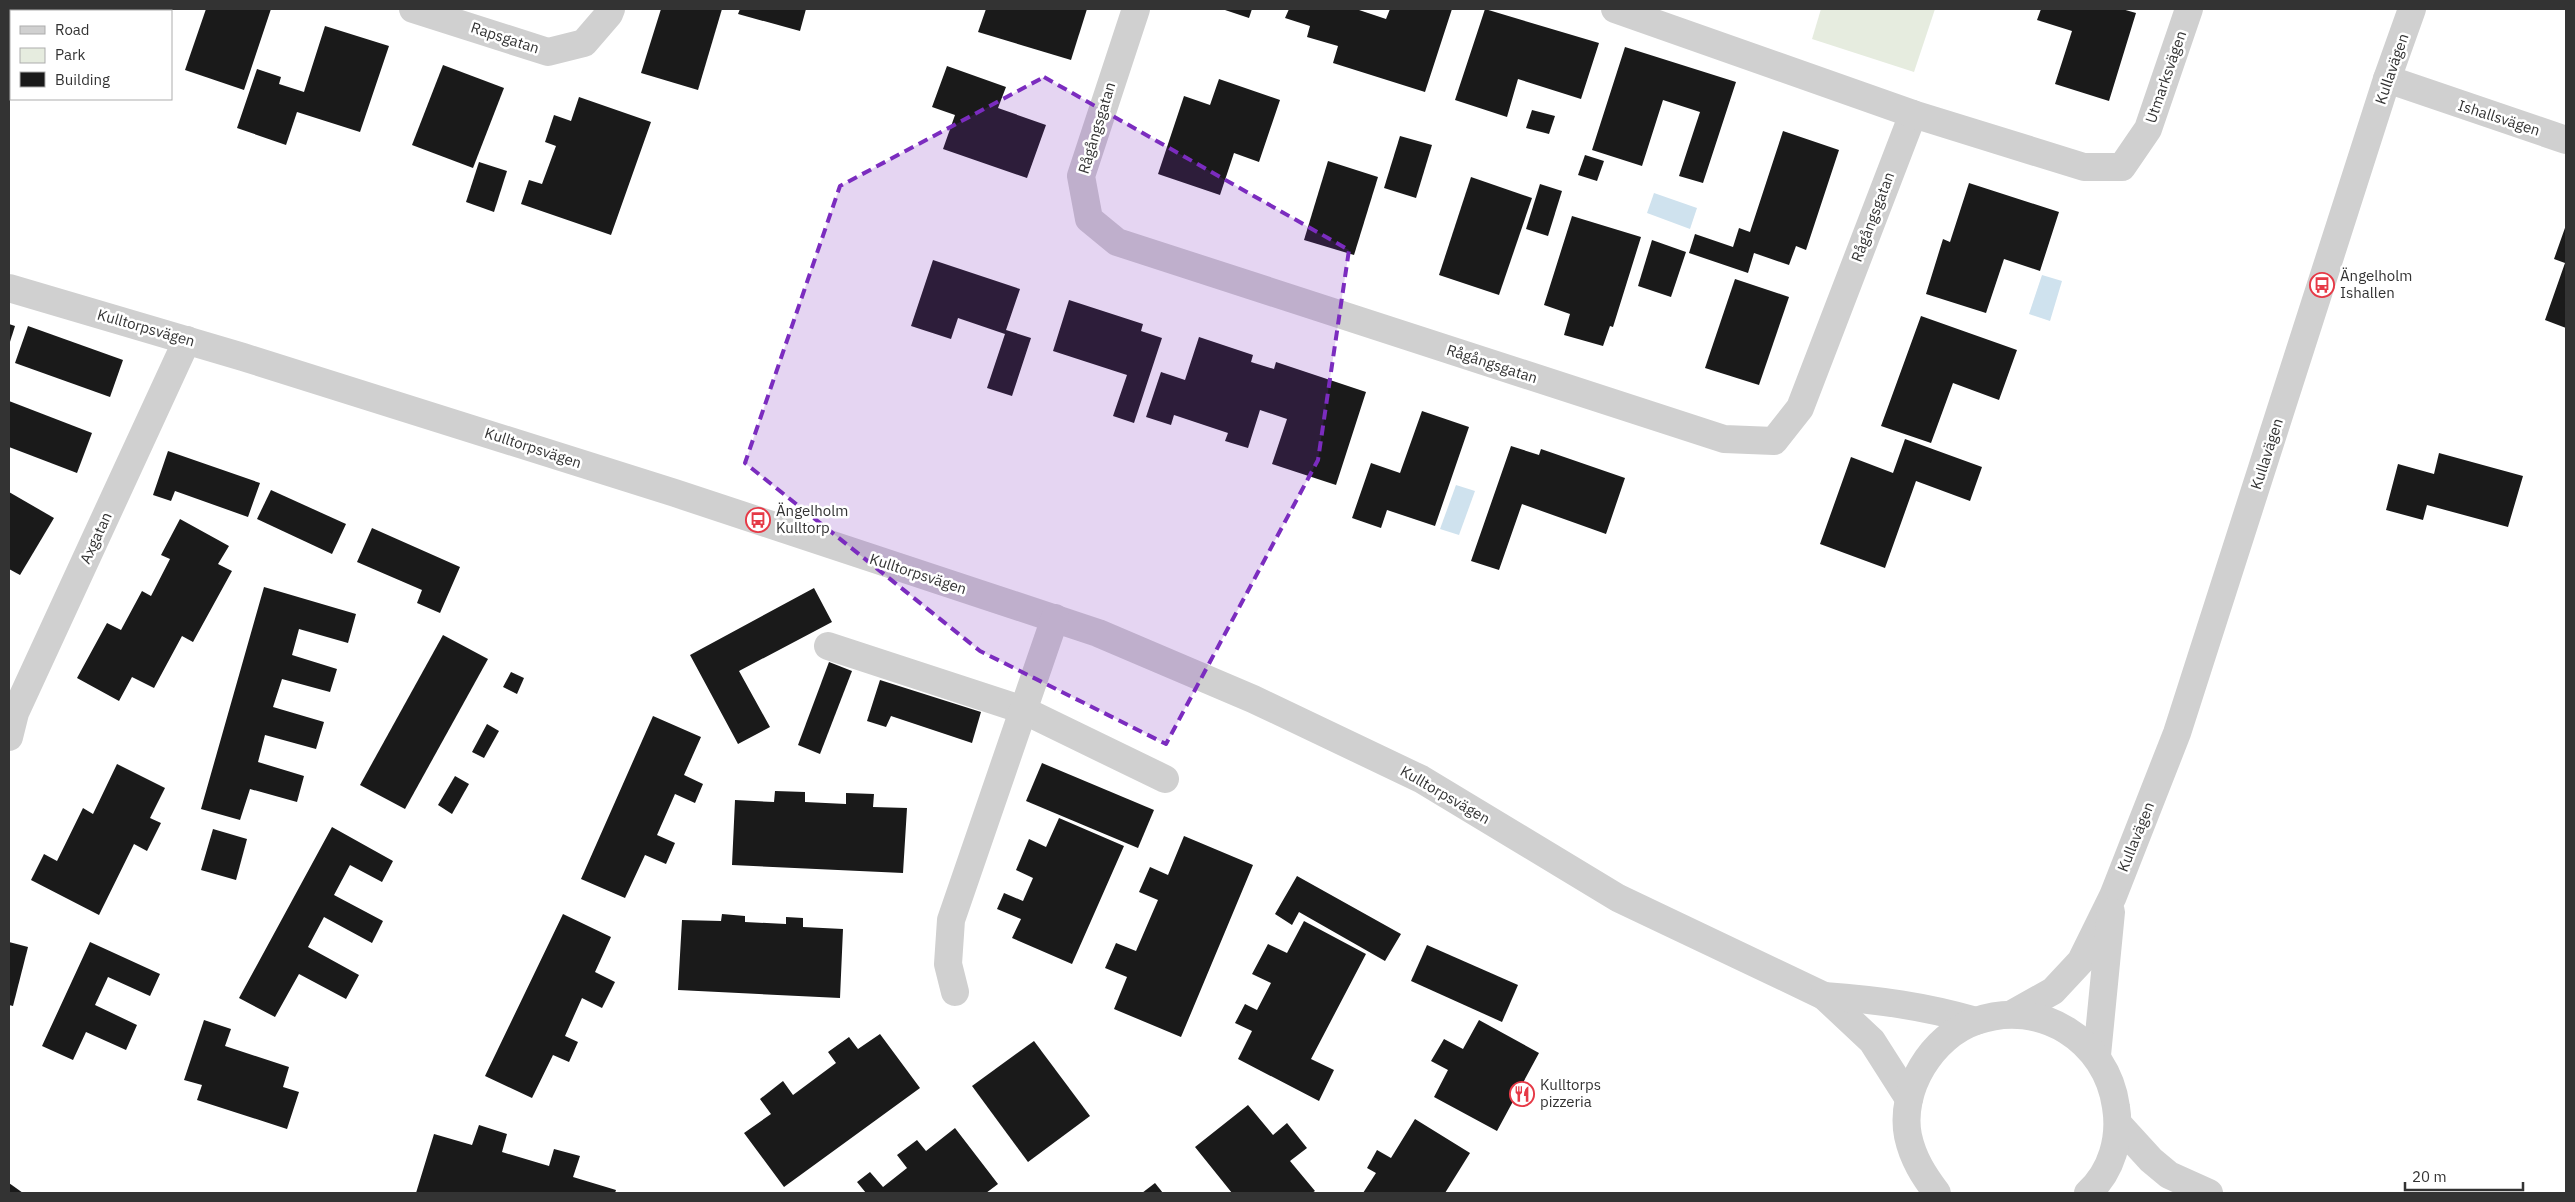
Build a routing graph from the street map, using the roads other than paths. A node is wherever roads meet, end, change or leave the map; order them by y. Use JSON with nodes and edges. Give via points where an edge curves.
{"nodes":[{"id":1,"x":413,"y":9,"type":"edge"},
{"id":2,"x":610,"y":9,"type":"edge"},
{"id":3,"x":1136,"y":9,"type":"edge"},
{"id":4,"x":1615,"y":9,"type":"edge"},
{"id":5,"x":2189,"y":9,"type":"edge"},
{"id":6,"x":2412,"y":9,"type":"edge"},
{"id":7,"x":2387,"y":79,"type":"junction"},
{"id":8,"x":1913,"y":114,"type":"junction"},
{"id":9,"x":2566,"y":140,"type":"edge"},
{"id":10,"x":9,"y":288,"type":"edge"},
{"id":11,"x":187,"y":340,"type":"junction"},
{"id":12,"x":1054,"y":618,"type":"junction"},
{"id":13,"x":828,"y":646,"type":"dead end"},
{"id":14,"x":1023,"y":710,"type":"junction"},
{"id":15,"x":9,"y":737,"type":"edge"},
{"id":16,"x":1165,"y":779,"type":"dead end"},
{"id":17,"x":2113,"y":896,"type":"junction"},
{"id":18,"x":955,"y":992,"type":"dead end"},
{"id":19,"x":1824,"y":996,"type":"junction"},
{"id":20,"x":2012,"y":1014,"type":"junction"},
{"id":21,"x":1976,"y":1021,"type":"junction"},
{"id":22,"x":2097,"y":1055,"type":"junction"},
{"id":23,"x":1909,"y":1099,"type":"junction"},
{"id":24,"x":2119,"y":1125,"type":"junction"},
{"id":25,"x":1918,"y":1182,"type":"edge"},
{"id":26,"x":1937,"y":1193,"type":"edge"},
{"id":27,"x":2088,"y":1193,"type":"edge"},
{"id":28,"x":2209,"y":1193,"type":"edge"}],
"edges":[{"from":1,"to":2,"type":"street","name":"Rapsgatan","via":[[548,52],[584,43]]},
{"from":3,"to":8,"type":"street","name":"Rågångsgatan","via":[[1080,176],[1089,219],[1117,242],[1724,439],[1774,441],[1800,408]]},
{"from":4,"to":8,"type":"street"},
{"from":5,"to":8,"type":"street","name":"Utmarksvägen","via":[[2148,129],[2122,167],[2084,167]]},
{"from":6,"to":7,"type":"street","name":"Kullavägen"},
{"from":7,"to":9,"type":"street","name":"Ishallsvägen"},
{"from":7,"to":17,"type":"street","name":"Kullavägen","via":[[2177,733]]},
{"from":10,"to":11,"type":"street","name":"Kulltorpsvägen"},
{"from":11,"to":12,"type":"street","name":"Kulltorpsvägen","via":[[675,493]]},
{"from":11,"to":15,"type":"street","name":"Axgatan","via":[[34,670],[15,713]]},
{"from":12,"to":14,"type":"street"},
{"from":12,"to":19,"type":"street","name":"Kulltorpsvägen","via":[[1098,633],[1253,699],[1421,778],[1618,898]]},
{"from":13,"to":14,"type":"street"},
{"from":14,"to":16,"type":"street"},
{"from":14,"to":18,"type":"street","via":[[951,920],[948,964]]},
{"from":17,"to":20,"type":"street","name":"Kullavägen","via":[[2081,961],[2053,991]]},
{"from":17,"to":22,"type":"street","name":"Kullavägen"},
{"from":19,"to":21,"type":"street","name":"Kulltorpsvägen","via":[[1886,1000]]},
{"from":19,"to":23,"type":"street","name":"Kulltorpsvägen","via":[[1872,1041]]},
{"from":20,"to":21,"type":"street","name":"Kullavägen"},
{"from":20,"to":22,"type":"street","name":"Kullavägen","via":[[2052,1022],[2074,1033]]},
{"from":21,"to":23,"type":"street","name":"Kullavägen","via":[[1952,1034],[1932,1051],[1918,1073]]},
{"from":22,"to":24,"type":"street","name":"Kullavägen","via":[[2114,1088]]},
{"from":23,"to":25,"type":"street","name":"Kullavägen","via":[[1908,1136]]},
{"from":24,"to":27,"type":"street","name":"Kullavägen","via":[[2112,1156],[2097,1185]]},
{"from":24,"to":28,"type":"street","via":[[2169,1175]]},
{"from":25,"to":26,"type":"street","name":"Kullavägen"}]}
